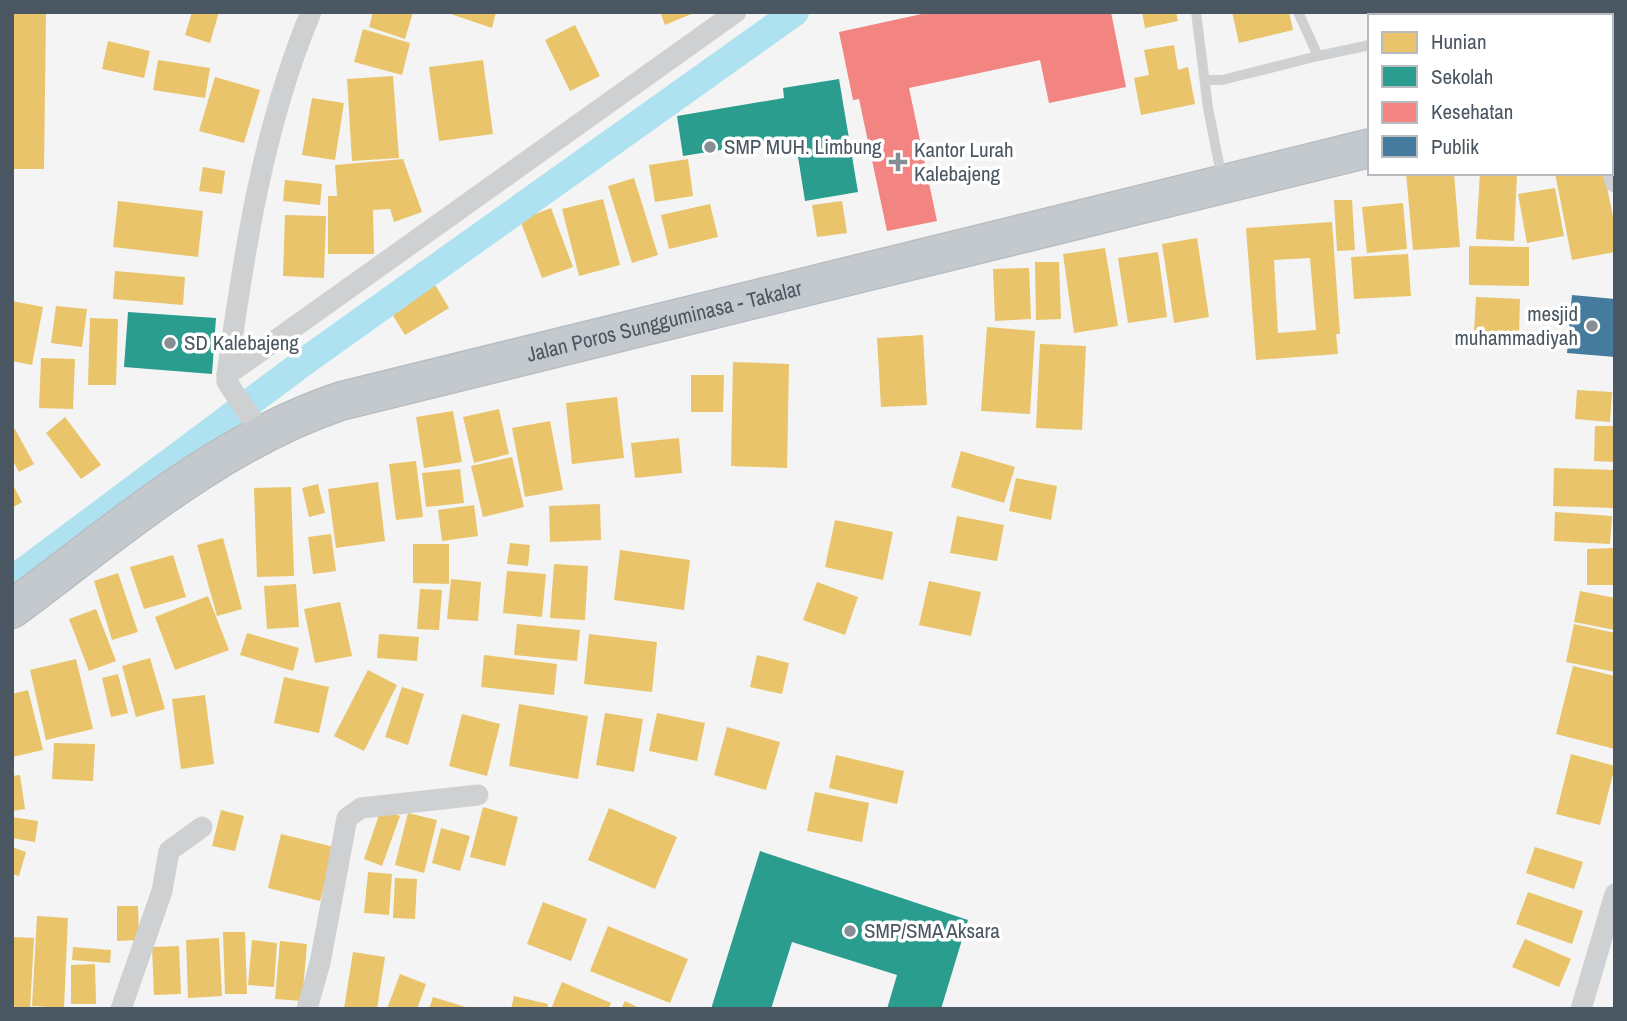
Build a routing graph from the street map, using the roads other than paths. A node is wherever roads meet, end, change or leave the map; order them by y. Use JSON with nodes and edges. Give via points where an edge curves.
{"nodes":[{"id":1,"x":311,"y":12,"type":"edge"},
{"id":2,"x":1196,"y":12,"type":"edge"},
{"id":3,"x":1298,"y":12,"type":"edge"},
{"id":4,"x":725,"y":16,"type":"edge"},
{"id":5,"x":1368,"y":45,"type":"edge"},
{"id":6,"x":1318,"y":56,"type":"junction"},
{"id":7,"x":1205,"y":80,"type":"junction"},
{"id":8,"x":1368,"y":148,"type":"edge"},
{"id":9,"x":1223,"y":184,"type":"junction"},
{"id":10,"x":227,"y":378,"type":"junction"},
{"id":11,"x":253,"y":420,"type":"junction"},
{"id":12,"x":12,"y":609,"type":"edge"},
{"id":13,"x":478,"y":795,"type":"dead end"},
{"id":14,"x":202,"y":827,"type":"dead end"},
{"id":15,"x":1615,"y":894,"type":"edge"},
{"id":16,"x":121,"y":1009,"type":"edge"},
{"id":17,"x":307,"y":1009,"type":"edge"},
{"id":18,"x":1581,"y":1009,"type":"edge"}],
"edges":[{"from":1,"to":10,"type":"street","via":[[279,98]]},
{"from":2,"to":7,"type":"lane"},
{"from":3,"to":6,"type":"lane"},
{"from":4,"to":10,"type":"street"},
{"from":5,"to":6,"type":"lane"},
{"from":6,"to":7,"type":"lane","via":[[1222,80]]},
{"from":7,"to":9,"type":"lane"},
{"from":8,"to":9,"type":"highway","name":"Jalan Poros Sungguminasa - Takalar"},
{"from":9,"to":11,"type":"highway","name":"Jalan Poros Sungguminasa - Takalar","via":[[341,401],[300,415]]},
{"from":10,"to":11,"type":"street"},
{"from":11,"to":12,"type":"highway","name":"Jalan Poros Sungguminasa - Takalar","via":[[187,480]]},
{"from":13,"to":17,"type":"street","via":[[361,808],[347,818]]},
{"from":14,"to":16,"type":"street","via":[[169,851],[162,891]]},
{"from":15,"to":18,"type":"street"}]}
